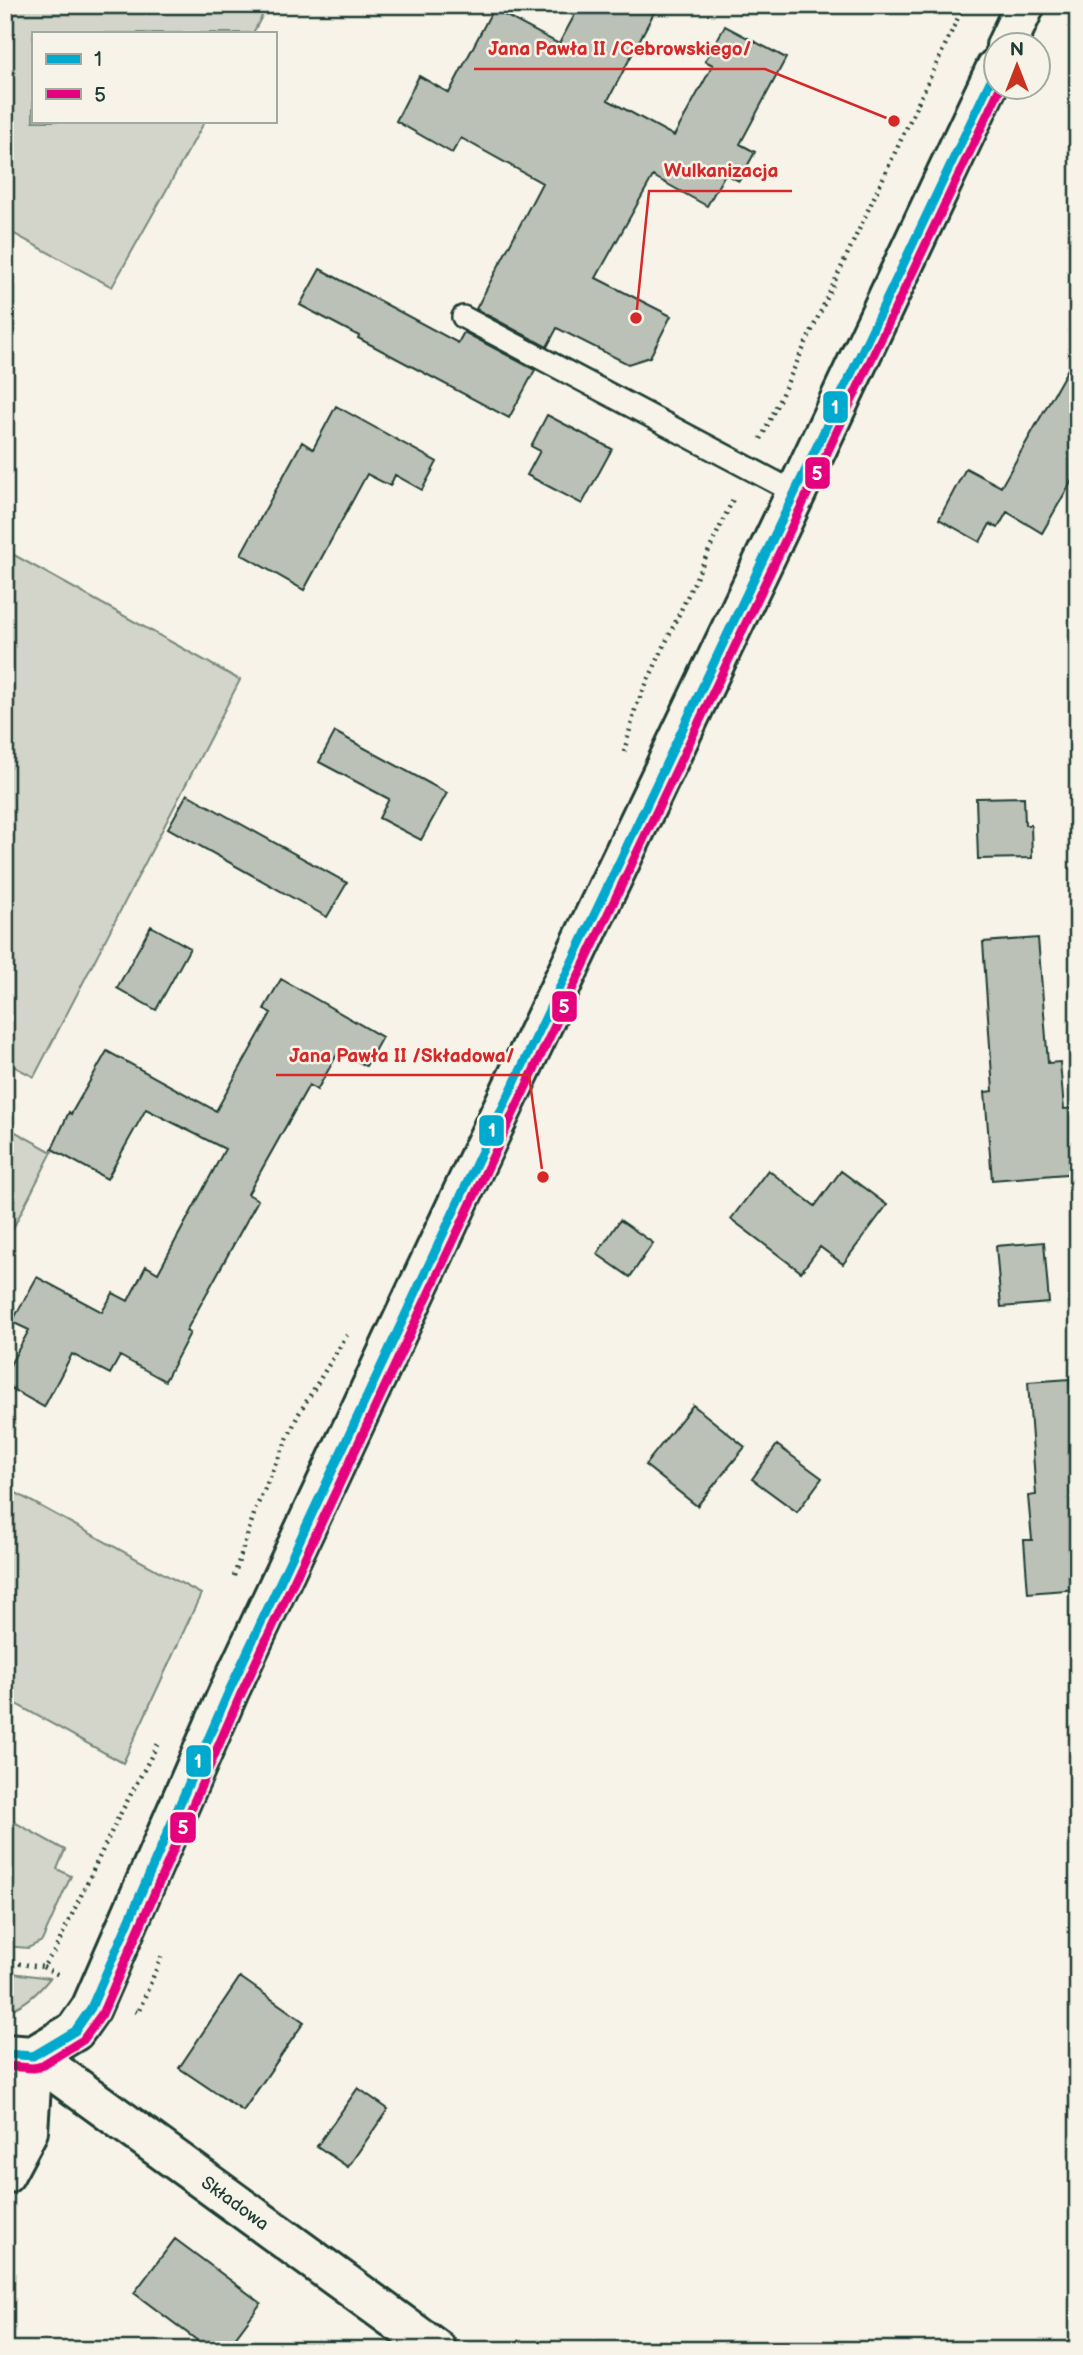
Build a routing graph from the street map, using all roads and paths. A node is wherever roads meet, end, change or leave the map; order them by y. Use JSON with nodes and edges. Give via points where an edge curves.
{"nodes":[{"id":1,"x":964,"y":5,"type":"edge"},
{"id":2,"x":1025,"y":5,"type":"edge"},
{"id":3,"x":1012,"y":32,"type":"edge"},
{"id":4,"x":982,"y":98,"type":"edge"},
{"id":5,"x":463,"y":317,"type":"dead end"},
{"id":6,"x":748,"y":467,"type":"junction"},
{"id":7,"x":796,"y":493,"type":"junction"},
{"id":8,"x":623,"y":753,"type":"dead end"},
{"id":9,"x":349,"y":1332,"type":"dead end"},
{"id":10,"x":233,"y":1579,"type":"dead end"},
{"id":11,"x":161,"y":1738,"type":"dead end"},
{"id":12,"x":5,"y":1962,"type":"edge"},
{"id":13,"x":19,"y":2055,"type":"edge"},
{"id":14,"x":5,"y":2174,"type":"edge"},
{"id":15,"x":437,"y":2350,"type":"edge"}],
"edges":[{"from":1,"to":6,"type":"path"},
{"from":2,"to":3,"type":"street"},
{"from":4,"to":7,"type":"street"},
{"from":5,"to":6,"type":"lane"},
{"from":6,"to":7,"type":"lane"},
{"from":6,"to":8,"type":"path","via":[[636,706]]},
{"from":7,"to":13,"type":"street","via":[[229,1691],[98,1994],[75,2031]]},
{"from":9,"to":10,"type":"path","via":[[298,1415],[256,1508]]},
{"from":11,"to":12,"type":"path","via":[[55,1950],[43,1967]]},
{"from":13,"to":14,"type":"street","via":[[28,2131]]},
{"from":13,"to":15,"type":"street","name":"Składowa"}]}
